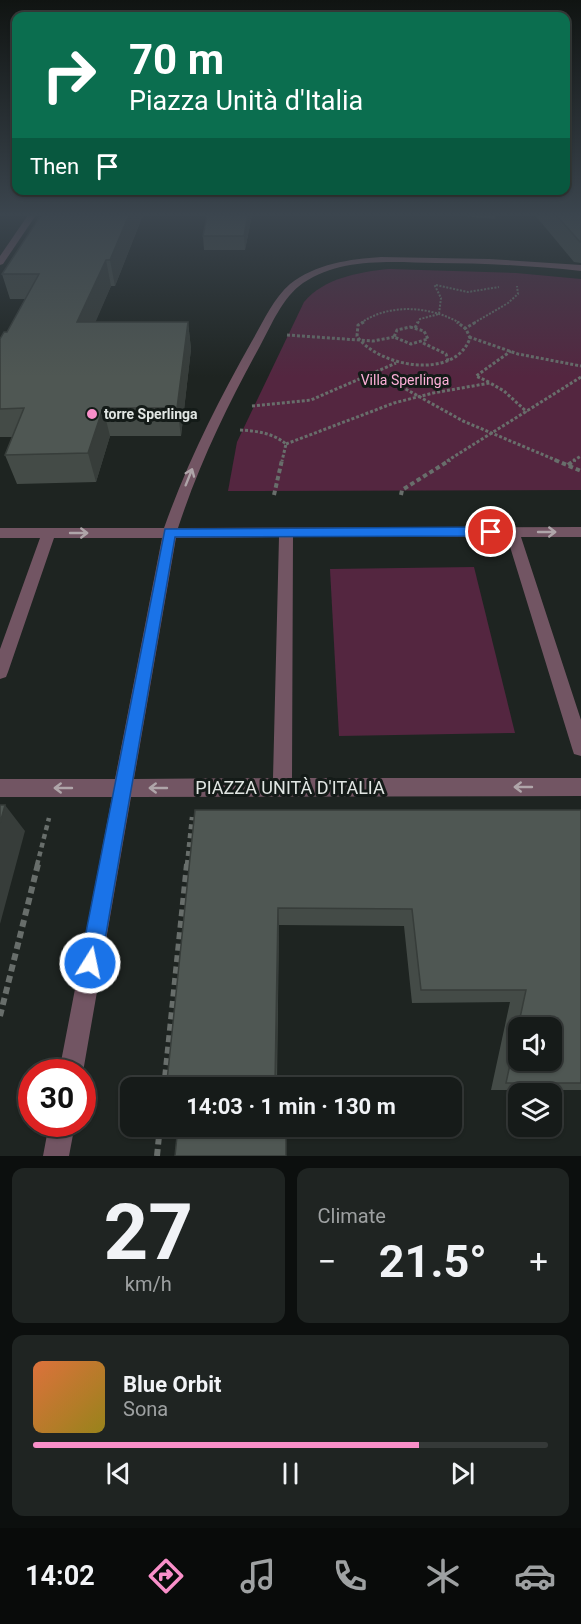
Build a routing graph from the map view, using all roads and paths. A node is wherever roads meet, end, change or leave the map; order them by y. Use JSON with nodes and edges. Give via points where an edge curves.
{"nodes":[{"id":1,"x":326,"y":269,"type":"edge"},
{"id":2,"x":430,"y":280,"type":"dead end"},
{"id":3,"x":436,"y":285,"type":"junction"},
{"id":4,"x":510,"y":285,"type":"dead end"},
{"id":5,"x":503,"y":286,"type":"dead end"},
{"id":6,"x":439,"y":314,"type":"junction"},
{"id":7,"x":415,"y":327,"type":"junction"},
{"id":8,"x":464,"y":329,"type":"junction"},
{"id":9,"x":278,"y":334,"type":"dead end"},
{"id":10,"x":394,"y":337,"type":"junction"},
{"id":11,"x":468,"y":337,"type":"junction"},
{"id":12,"x":358,"y":340,"type":"junction"},
{"id":13,"x":423,"y":343,"type":"junction"},
{"id":14,"x":511,"y":351,"type":"junction"},
{"id":15,"x":448,"y":360,"type":"junction"},
{"id":16,"x":396,"y":363,"type":"junction"},
{"id":17,"x":581,"y":366,"type":"edge"},
{"id":18,"x":375,"y":372,"type":"junction"},
{"id":19,"x":581,"y":377,"type":"edge"},
{"id":20,"x":490,"y":383,"type":"junction"},
{"id":21,"x":418,"y":397,"type":"junction"},
{"id":22,"x":243,"y":405,"type":"dead end"},
{"id":23,"x":527,"y":412,"type":"junction"},
{"id":24,"x":231,"y":429,"type":"dead end"},
{"id":25,"x":493,"y":435,"type":"junction"},
{"id":26,"x":286,"y":444,"type":"junction"},
{"id":27,"x":581,"y":456,"type":"edge"},
{"id":28,"x":567,"y":465,"type":"junction"},
{"id":29,"x":581,"y":471,"type":"edge"},
{"id":30,"x":274,"y":495,"type":"dead end"},
{"id":31,"x":401,"y":495,"type":"dead end"},
{"id":32,"x":170,"y":532,"type":"junction"},
{"id":33,"x":286,"y":532,"type":"junction"},
{"id":34,"x":512,"y":532,"type":"junction"},
{"id":35,"x":581,"y":532,"type":"edge"},
{"id":36,"x":0,"y":533,"type":"edge"},
{"id":37,"x":49,"y":533,"type":"junction"},
{"id":38,"x":0,"y":672,"type":"edge"},
{"id":39,"x":581,"y":748,"type":"edge"},
{"id":40,"x":581,"y":787,"type":"edge"},
{"id":41,"x":57,"y":788,"type":"junction"},
{"id":42,"x":122,"y":788,"type":"junction"},
{"id":43,"x":195,"y":788,"type":"junction"},
{"id":44,"x":282,"y":788,"type":"junction"},
{"id":45,"x":0,"y":789,"type":"edge"},
{"id":46,"x":0,"y":1016,"type":"edge"},
{"id":47,"x":73,"y":1059,"type":"edge"},
{"id":48,"x":165,"y":1077,"type":"edge"},
{"id":49,"x":60,"y":1137,"type":"edge"},
{"id":50,"x":159,"y":1137,"type":"edge"},
{"id":51,"x":56,"y":1156,"type":"edge"},
{"id":52,"x":157,"y":1156,"type":"edge"}],
"edges":[{"from":32,"to":1,"type":"street","one_way":true,"via":[[194,464],[278,304],[286,291]]},
{"from":2,"to":3,"type":"path"},
{"from":3,"to":5,"type":"path","via":[[459,293]]},
{"from":3,"to":6,"type":"path","via":[[441,293]]},
{"from":4,"to":8,"type":"path","via":[[517,284],[518,294]]},
{"from":6,"to":7,"type":"path","via":[[420,319]]},
{"from":6,"to":8,"type":"path"},
{"from":6,"to":12,"type":"path","via":[[416,309],[384,311],[361,322]]},
{"from":7,"to":10,"type":"path","via":[[397,330]]},
{"from":7,"to":13,"type":"path","via":[[429,336]]},
{"from":8,"to":11,"type":"path"},
{"from":9,"to":12,"type":"path"},
{"from":10,"to":12,"type":"path"},
{"from":10,"to":13,"type":"path","via":[[406,344]]},
{"from":11,"to":14,"type":"path"},
{"from":11,"to":15,"type":"path","via":[[464,352]]},
{"from":12,"to":16,"type":"path","via":[[378,357]]},
{"from":13,"to":15,"type":"path","via":[[441,350]]},
{"from":14,"to":17,"type":"path"},
{"from":14,"to":20,"type":"path","via":[[476,376]]},
{"from":15,"to":16,"type":"path","via":[[416,365]]},
{"from":16,"to":18,"type":"path"},
{"from":18,"to":21,"type":"path"},
{"from":18,"to":22,"type":"path","via":[[311,399]]},
{"from":19,"to":23,"type":"path"},
{"from":20,"to":21,"type":"path"},
{"from":20,"to":23,"type":"path"},
{"from":21,"to":25,"type":"path"},
{"from":21,"to":26,"type":"path"},
{"from":23,"to":25,"type":"path"},
{"from":24,"to":26,"type":"path","via":[[260,431]]},
{"from":25,"to":28,"type":"path"},
{"from":25,"to":31,"type":"path","via":[[402,490]]},
{"from":26,"to":30,"type":"path"},
{"from":27,"to":28,"type":"path"},
{"from":28,"to":29,"type":"path"},
{"from":32,"to":33,"type":"street"},
{"from":37,"to":32,"type":"street","one_way":true},
{"from":32,"to":42,"type":"street"},
{"from":33,"to":34,"type":"street"},
{"from":33,"to":44,"type":"street"},
{"from":34,"to":35,"type":"street","one_way":true},
{"from":34,"to":39,"type":"street"},
{"from":36,"to":37,"type":"street"},
{"from":37,"to":38,"type":"street"},
{"from":40,"to":44,"type":"street","name":"PIAZZA UNITÀ D'ITALIA","one_way":true},
{"from":42,"to":41,"type":"street","name":"PIAZZA UNITÀ D'ITALIA","one_way":true},
{"from":41,"to":45,"type":"street","name":"PIAZZA UNITÀ D'ITALIA"},
{"from":41,"to":46,"type":"path"},
{"from":43,"to":42,"type":"street","name":"PIAZZA UNITÀ D'ITALIA","one_way":true},
{"from":42,"to":47,"type":"street"},
{"from":43,"to":44,"type":"street","name":"PIAZZA UNITÀ D'ITALIA"},
{"from":43,"to":48,"type":"path"},
{"from":49,"to":51,"type":"street"},
{"from":50,"to":52,"type":"path"}]}
